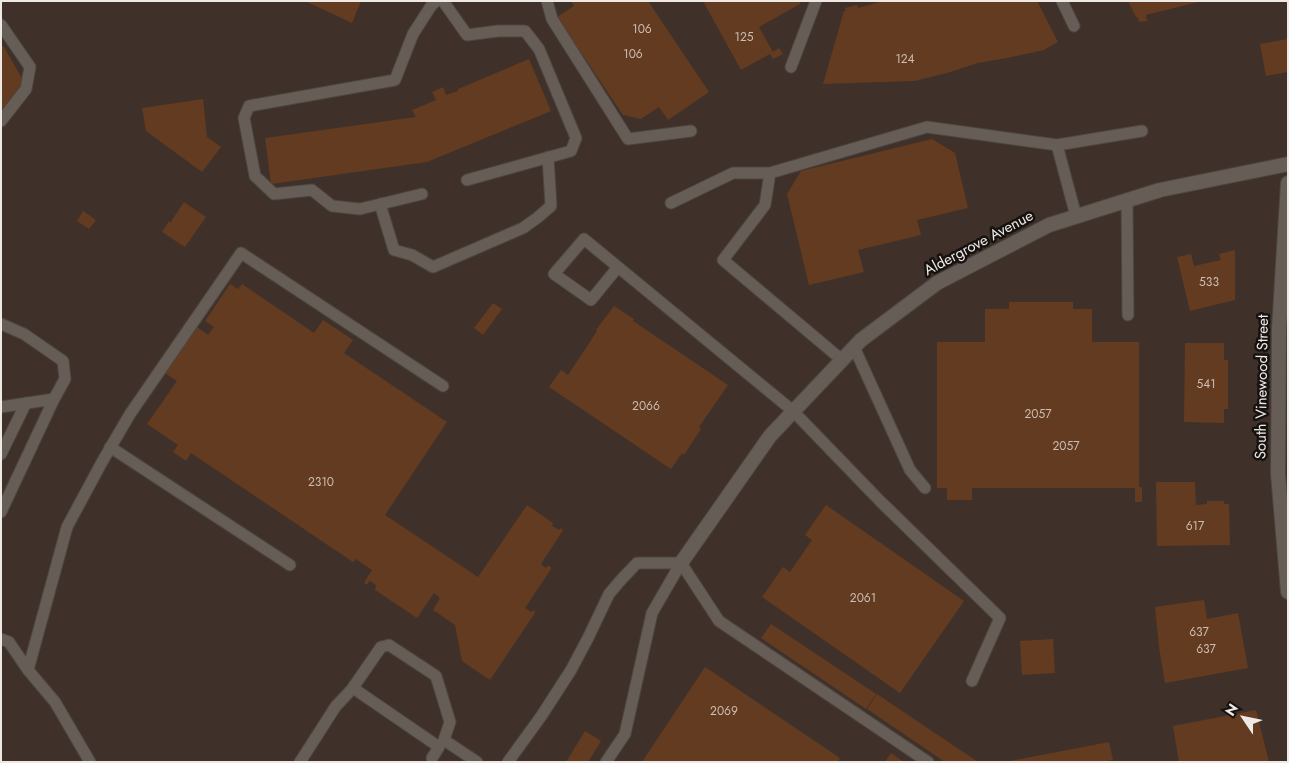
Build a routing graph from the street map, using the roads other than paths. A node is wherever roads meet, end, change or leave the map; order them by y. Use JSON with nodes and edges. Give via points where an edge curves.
{"nodes":[{"id":1,"x":436,"y":1,"type":"edge"},
{"id":2,"x":442,"y":1,"type":"edge"},
{"id":3,"x":547,"y":1,"type":"edge"},
{"id":4,"x":816,"y":1,"type":"edge"},
{"id":5,"x":1062,"y":1,"type":"edge"},
{"id":6,"x":1,"y":25,"type":"edge"},
{"id":7,"x":1074,"y":26,"type":"dead end"},
{"id":8,"x":791,"y":67,"type":"dead end"},
{"id":9,"x":1,"y":121,"type":"edge"},
{"id":10,"x":691,"y":131,"type":"dead end"},
{"id":11,"x":1142,"y":131,"type":"dead end"},
{"id":12,"x":1056,"y":145,"type":"junction"},
{"id":13,"x":548,"y":157,"type":"junction"},
{"id":14,"x":1288,"y":164,"type":"edge"},
{"id":15,"x":770,"y":173,"type":"junction"},
{"id":16,"x":467,"y":180,"type":"dead end"},
{"id":17,"x":1288,"y":183,"type":"edge"},
{"id":18,"x":422,"y":194,"type":"dead end"},
{"id":19,"x":1127,"y":200,"type":"junction"},
{"id":20,"x":671,"y":203,"type":"dead end"},
{"id":21,"x":380,"y":204,"type":"junction"},
{"id":22,"x":1076,"y":216,"type":"junction"},
{"id":23,"x":618,"y":267,"type":"junction"},
{"id":24,"x":1128,"y":316,"type":"dead end"},
{"id":25,"x":1,"y":324,"type":"edge"},
{"id":26,"x":1283,"y":339,"type":"edge"},
{"id":27,"x":854,"y":347,"type":"junction"},
{"id":28,"x":842,"y":360,"type":"junction"},
{"id":29,"x":443,"y":386,"type":"dead end"},
{"id":30,"x":1283,"y":390,"type":"edge"},
{"id":31,"x":54,"y":399,"type":"junction"},
{"id":32,"x":26,"y":403,"type":"junction"},
{"id":33,"x":1,"y":407,"type":"edge"},
{"id":34,"x":793,"y":411,"type":"junction"},
{"id":35,"x":110,"y":447,"type":"junction"},
{"id":36,"x":1,"y":454,"type":"edge"},
{"id":37,"x":925,"y":488,"type":"dead end"},
{"id":38,"x":1,"y":512,"type":"edge"},
{"id":39,"x":1286,"y":541,"type":"edge"},
{"id":40,"x":682,"y":563,"type":"junction"},
{"id":41,"x":290,"y":565,"type":"dead end"},
{"id":42,"x":1288,"y":592,"type":"edge"},
{"id":43,"x":1,"y":639,"type":"edge"},
{"id":44,"x":28,"y":670,"type":"junction"},
{"id":45,"x":972,"y":681,"type":"dead end"},
{"id":46,"x":352,"y":689,"type":"junction"},
{"id":47,"x":441,"y":744,"type":"junction"},
{"id":48,"x":433,"y":760,"type":"edge"},
{"id":49,"x":90,"y":762,"type":"edge"},
{"id":50,"x":300,"y":762,"type":"edge"},
{"id":51,"x":477,"y":762,"type":"edge"},
{"id":52,"x":508,"y":762,"type":"edge"},
{"id":53,"x":606,"y":762,"type":"edge"},
{"id":54,"x":928,"y":762,"type":"edge"}],
"edges":[{"from":1,"to":21,"type":"lane","via":[[413,34],[395,80],[249,106],[244,118],[255,176],[274,194],[312,190],[332,206],[360,209]]},
{"from":2,"to":13,"type":"lane","via":[[467,35],[525,31],[539,49],[576,138],[571,151]]},
{"from":3,"to":10,"type":"lane","via":[[552,19],[628,139]]},
{"from":4,"to":8,"type":"lane"},
{"from":5,"to":7,"type":"lane"},
{"from":6,"to":9,"type":"lane","via":[[30,67],[26,89]]},
{"from":11,"to":12,"type":"lane"},
{"from":12,"to":15,"type":"lane","via":[[927,128]]},
{"from":12,"to":22,"type":"lane"},
{"from":13,"to":16,"type":"lane"},
{"from":13,"to":21,"type":"lane","via":[[551,206],[523,228],[433,266],[394,250]]},
{"from":14,"to":19,"type":"street","name":"Aldergrove Avenue","via":[[1160,190]]},
{"from":15,"to":20,"type":"lane","via":[[733,173]]},
{"from":15,"to":28,"type":"lane","via":[[765,205],[723,260]]},
{"from":17,"to":26,"type":"street","name":"South Vinewood Street"},
{"from":18,"to":21,"type":"lane"},
{"from":19,"to":22,"type":"street","name":"Aldergrove Avenue"},
{"from":19,"to":24,"type":"lane"},
{"from":22,"to":27,"type":"street","name":"Aldergrove Avenue","via":[[1049,225],[937,283]]},
{"from":23,"to":23,"type":"lane","via":[[591,300],[554,274],[584,239]]},
{"from":23,"to":34,"type":"lane"},
{"from":25,"to":31,"type":"lane","via":[[24,334],[63,361],[65,379]]},
{"from":26,"to":30,"type":"street","name":"South Vinewood Street"},
{"from":27,"to":28,"type":"street","name":"Aldergrove Avenue"},
{"from":27,"to":37,"type":"lane","via":[[910,470]]},
{"from":28,"to":34,"type":"street","name":"Aldergrove Avenue"},
{"from":29,"to":35,"type":"lane","via":[[241,253]]},
{"from":30,"to":39,"type":"street","name":"South Vinewood Street","via":[[1278,474]]},
{"from":31,"to":32,"type":"lane"},
{"from":31,"to":38,"type":"lane"},
{"from":32,"to":33,"type":"lane"},
{"from":32,"to":36,"type":"lane"},
{"from":34,"to":40,"type":"street","name":"Aldergrove Avenue","via":[[770,436]]},
{"from":34,"to":45,"type":"lane","via":[[1000,618]]},
{"from":35,"to":41,"type":"lane"},
{"from":35,"to":44,"type":"lane","via":[[68,527]]},
{"from":39,"to":42,"type":"street","name":"South Vinewood Street"},
{"from":40,"to":52,"type":"lane","via":[[637,563],[614,588],[571,670]]},
{"from":40,"to":53,"type":"lane","via":[[652,612],[624,734]]},
{"from":40,"to":54,"type":"lane","via":[[719,621]]},
{"from":43,"to":44,"type":"lane","via":[[9,642]]},
{"from":44,"to":49,"type":"lane","via":[[55,702]]},
{"from":46,"to":47,"type":"lane"},
{"from":46,"to":47,"type":"lane","via":[[381,647],[389,645],[436,676],[450,722]]},
{"from":46,"to":50,"type":"lane","via":[[336,706]]},
{"from":47,"to":48,"type":"lane"},
{"from":47,"to":51,"type":"lane"}]}
